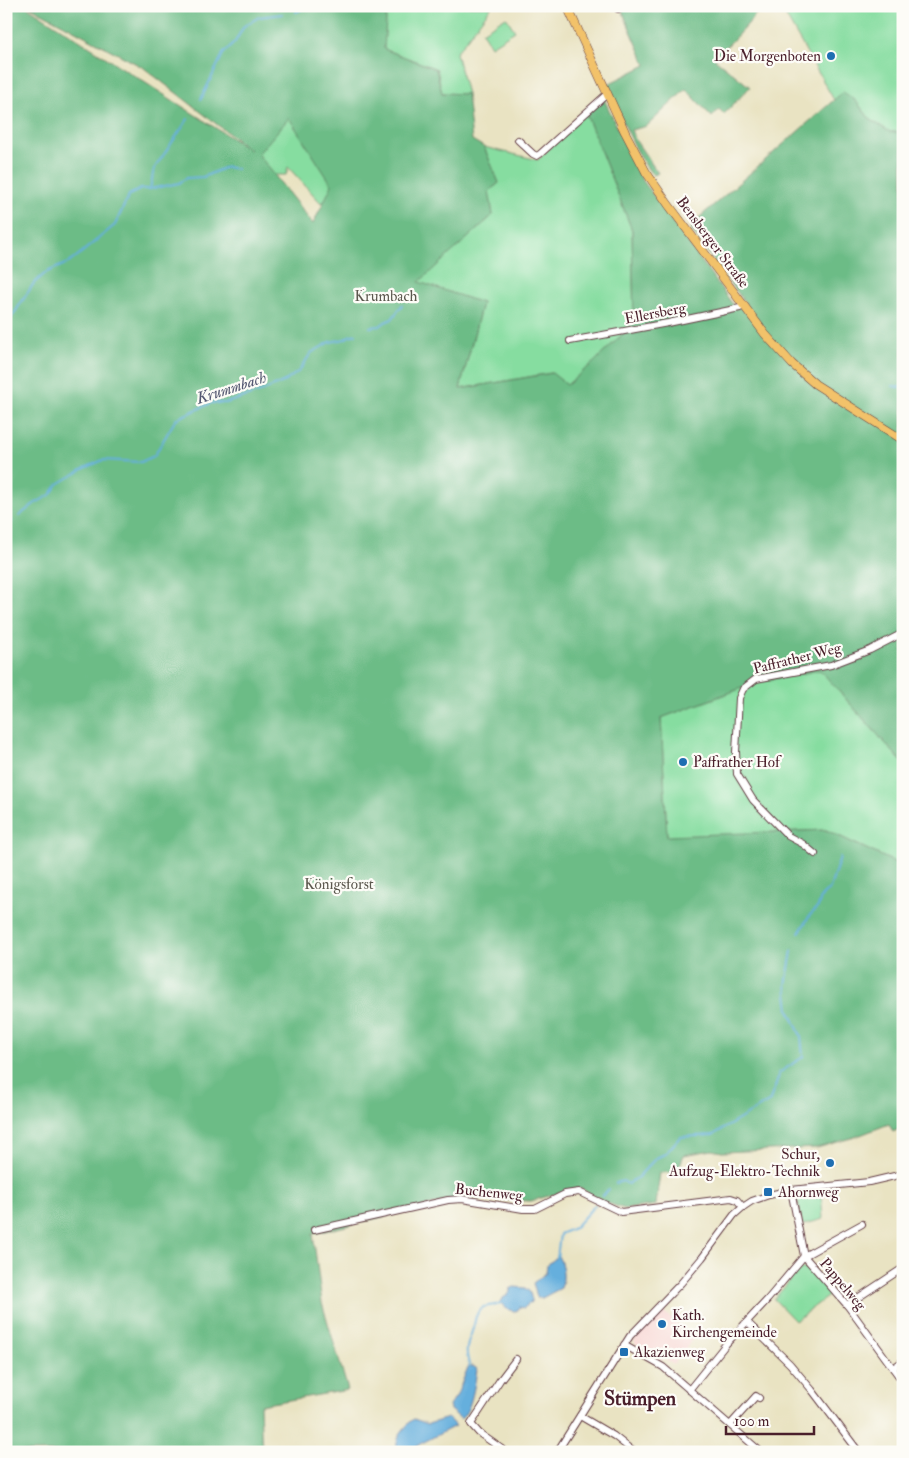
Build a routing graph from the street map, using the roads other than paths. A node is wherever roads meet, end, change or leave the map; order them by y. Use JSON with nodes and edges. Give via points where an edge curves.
{"nodes":[{"id":1,"x":567,"y":6,"type":"edge"},
{"id":2,"x":607,"y":94,"type":"junction"},
{"id":3,"x":518,"y":140,"type":"dead end"},
{"id":4,"x":743,"y":306,"type":"junction"},
{"id":5,"x":570,"y":340,"type":"dead end"},
{"id":6,"x":903,"y":440,"type":"edge"},
{"id":7,"x":903,"y":633,"type":"edge"},
{"id":8,"x":814,"y":854,"type":"dead end"},
{"id":9,"x":903,"y":1174,"type":"edge"},
{"id":10,"x":791,"y":1190,"type":"junction"},
{"id":11,"x":743,"y":1206,"type":"junction"},
{"id":12,"x":862,"y":1224,"type":"dead end"},
{"id":13,"x":314,"y":1230,"type":"dead end"},
{"id":14,"x":804,"y":1256,"type":"junction"},
{"id":15,"x":903,"y":1268,"type":"edge"},
{"id":16,"x":847,"y":1305,"type":"junction"},
{"id":17,"x":747,"y":1322,"type":"junction"},
{"id":18,"x":624,"y":1345,"type":"junction"},
{"id":19,"x":516,"y":1359,"type":"dead end"},
{"id":20,"x":903,"y":1361,"type":"edge"},
{"id":21,"x":893,"y":1368,"type":"junction"},
{"id":22,"x":903,"y":1382,"type":"edge"},
{"id":23,"x":690,"y":1390,"type":"junction"},
{"id":24,"x":759,"y":1398,"type":"dead end"},
{"id":25,"x":580,"y":1416,"type":"junction"},
{"id":26,"x":730,"y":1425,"type":"junction"},
{"id":27,"x":903,"y":1449,"type":"edge"},
{"id":28,"x":506,"y":1452,"type":"edge"},
{"id":29,"x":557,"y":1452,"type":"edge"},
{"id":30,"x":634,"y":1452,"type":"edge"},
{"id":31,"x":761,"y":1452,"type":"edge"},
{"id":32,"x":859,"y":1452,"type":"edge"},
{"id":33,"x":899,"y":1452,"type":"edge"}],
"edges":[{"from":1,"to":2,"type":"main road","name":"Bensberger Straße"},
{"from":2,"to":3,"type":"street","via":[[537,156]]},
{"from":2,"to":4,"type":"main road","name":"Bensberger Straße","via":[[646,172]]},
{"from":4,"to":5,"type":"street","name":"Ellersberg","via":[[668,324]]},
{"from":4,"to":6,"type":"main road","name":"Bensberger Straße","via":[[778,351],[802,373]]},
{"from":7,"to":8,"type":"street","name":"Paffrather Weg","via":[[831,665],[756,679],[743,689],[739,698],[737,774],[754,800],[788,836]]},
{"from":9,"to":10,"type":"street","via":[[868,1182]]},
{"from":10,"to":11,"type":"street"},
{"from":10,"to":14,"type":"street","name":"Pappelweg"},
{"from":11,"to":13,"type":"street","name":"Buchenweg","via":[[731,1198],[621,1212],[586,1194],[572,1192],[535,1209],[448,1200]]},
{"from":11,"to":18,"type":"street","via":[[702,1258]]},
{"from":12,"to":14,"type":"street"},
{"from":14,"to":16,"type":"street","name":"Pappelweg"},
{"from":14,"to":17,"type":"street"},
{"from":15,"to":16,"type":"street"},
{"from":16,"to":21,"type":"street","name":"Pappelweg"},
{"from":17,"to":23,"type":"street"},
{"from":17,"to":32,"type":"street","via":[[796,1371]]},
{"from":18,"to":23,"type":"street","via":[[663,1367]]},
{"from":18,"to":25,"type":"street"},
{"from":19,"to":28,"type":"street","via":[[471,1424],[478,1433]]},
{"from":20,"to":21,"type":"street"},
{"from":21,"to":22,"type":"street","name":"Pappelweg"},
{"from":23,"to":26,"type":"street"},
{"from":24,"to":26,"type":"street","via":[[756,1396]]},
{"from":25,"to":29,"type":"street"},
{"from":25,"to":30,"type":"street"},
{"from":26,"to":31,"type":"street"},
{"from":27,"to":33,"type":"street"}]}
